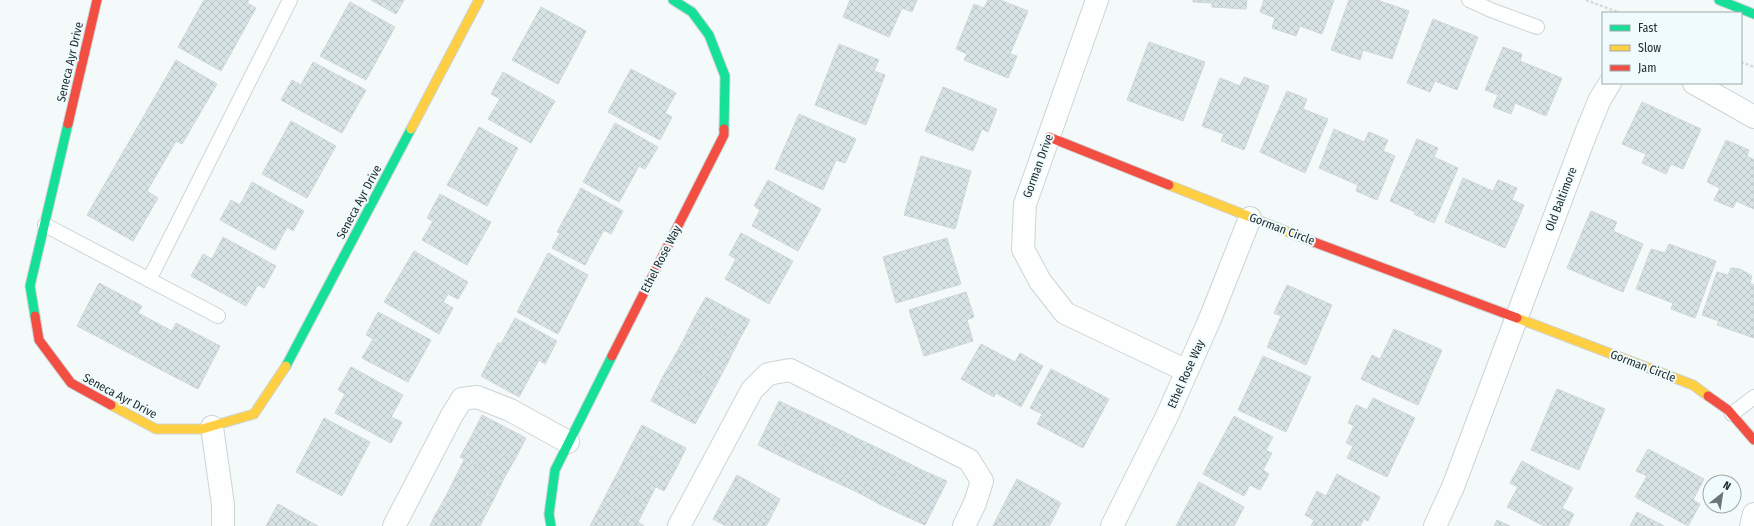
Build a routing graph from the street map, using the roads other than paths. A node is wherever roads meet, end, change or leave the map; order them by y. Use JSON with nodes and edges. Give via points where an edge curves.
{"nodes":[{"id":1,"x":97,"y":0,"type":"edge"},
{"id":2,"x":290,"y":0,"type":"edge"},
{"id":3,"x":479,"y":0,"type":"edge"},
{"id":4,"x":673,"y":0,"type":"edge"},
{"id":5,"x":1097,"y":0,"type":"edge"},
{"id":6,"x":1469,"y":0,"type":"edge"},
{"id":7,"x":1719,"y":0,"type":"edge"},
{"id":8,"x":1754,"y":14,"type":"edge"},
{"id":9,"x":1537,"y":27,"type":"dead end"},
{"id":10,"x":1609,"y":84,"type":"edge"},
{"id":11,"x":1696,"y":84,"type":"edge"},
{"id":12,"x":1754,"y":117,"type":"edge"},
{"id":13,"x":1049,"y":137,"type":"junction"},
{"id":14,"x":1250,"y":218,"type":"junction"},
{"id":15,"x":45,"y":225,"type":"junction"},
{"id":16,"x":149,"y":280,"type":"junction"},
{"id":17,"x":218,"y":316,"type":"dead end"},
{"id":18,"x":1516,"y":318,"type":"junction"},
{"id":19,"x":1187,"y":371,"type":"junction"},
{"id":20,"x":1754,"y":397,"type":"edge"},
{"id":21,"x":1732,"y":414,"type":"junction"},
{"id":22,"x":212,"y":426,"type":"junction"},
{"id":23,"x":1754,"y":440,"type":"edge"},
{"id":24,"x":568,"y":442,"type":"junction"},
{"id":25,"x":1754,"y":514,"type":"edge"},
{"id":26,"x":223,"y":526,"type":"edge"},
{"id":27,"x":394,"y":526,"type":"edge"},
{"id":28,"x":551,"y":526,"type":"edge"},
{"id":29,"x":679,"y":526,"type":"edge"},
{"id":30,"x":964,"y":526,"type":"edge"},
{"id":31,"x":1112,"y":526,"type":"edge"},
{"id":32,"x":1434,"y":526,"type":"edge"},
{"id":33,"x":1751,"y":526,"type":"edge"}],
"edges":[{"from":1,"to":15,"type":"street","name":"Seneca Ayr Drive"},
{"from":2,"to":16,"type":"lane"},
{"from":3,"to":22,"type":"street","name":"Seneca Ayr Drive","via":[[283,371],[254,414]]},
{"from":4,"to":24,"type":"street","name":"Ethel Rose Way","via":[[692,12],[709,35],[725,76],[724,135]]},
{"from":5,"to":13,"type":"street","name":"Gorman Drive"},
{"from":6,"to":9,"type":"lane"},
{"from":7,"to":8,"type":"street"},
{"from":10,"to":18,"type":"street","name":"Old Baltimore","via":[[1600,99],[1586,133]]},
{"from":11,"to":12,"type":"street"},
{"from":13,"to":14,"type":"street","name":"Gorman Circle"},
{"from":13,"to":19,"type":"street","name":"Gorman Drive","via":[[1025,204],[1023,249],[1040,282],[1065,313]]},
{"from":14,"to":18,"type":"street","name":"Gorman Circle"},
{"from":14,"to":19,"type":"street","name":"Ethel Rose Way"},
{"from":15,"to":16,"type":"lane"},
{"from":15,"to":22,"type":"street","name":"Seneca Ayr Drive","via":[[30,286],[39,340],[70,383],[156,429],[202,429]]},
{"from":16,"to":17,"type":"lane"},
{"from":18,"to":21,"type":"street","name":"Gorman Circle","via":[[1693,385]]},
{"from":18,"to":32,"type":"street","via":[[1453,487]]},
{"from":19,"to":31,"type":"street","name":"Ethel Rose Way"},
{"from":20,"to":21,"type":"lane"},
{"from":21,"to":23,"type":"street","name":"Gorman Circle"},
{"from":22,"to":26,"type":"street","via":[[223,505]]},
{"from":24,"to":27,"type":"street","via":[[510,410],[477,397],[462,399]]},
{"from":24,"to":28,"type":"street","name":"Ethel Rose Way","via":[[555,470],[548,514]]},
{"from":25,"to":33,"type":"street"},
{"from":29,"to":30,"type":"street","via":[[752,390],[768,374],[790,370],[969,460],[982,481]]}]}
